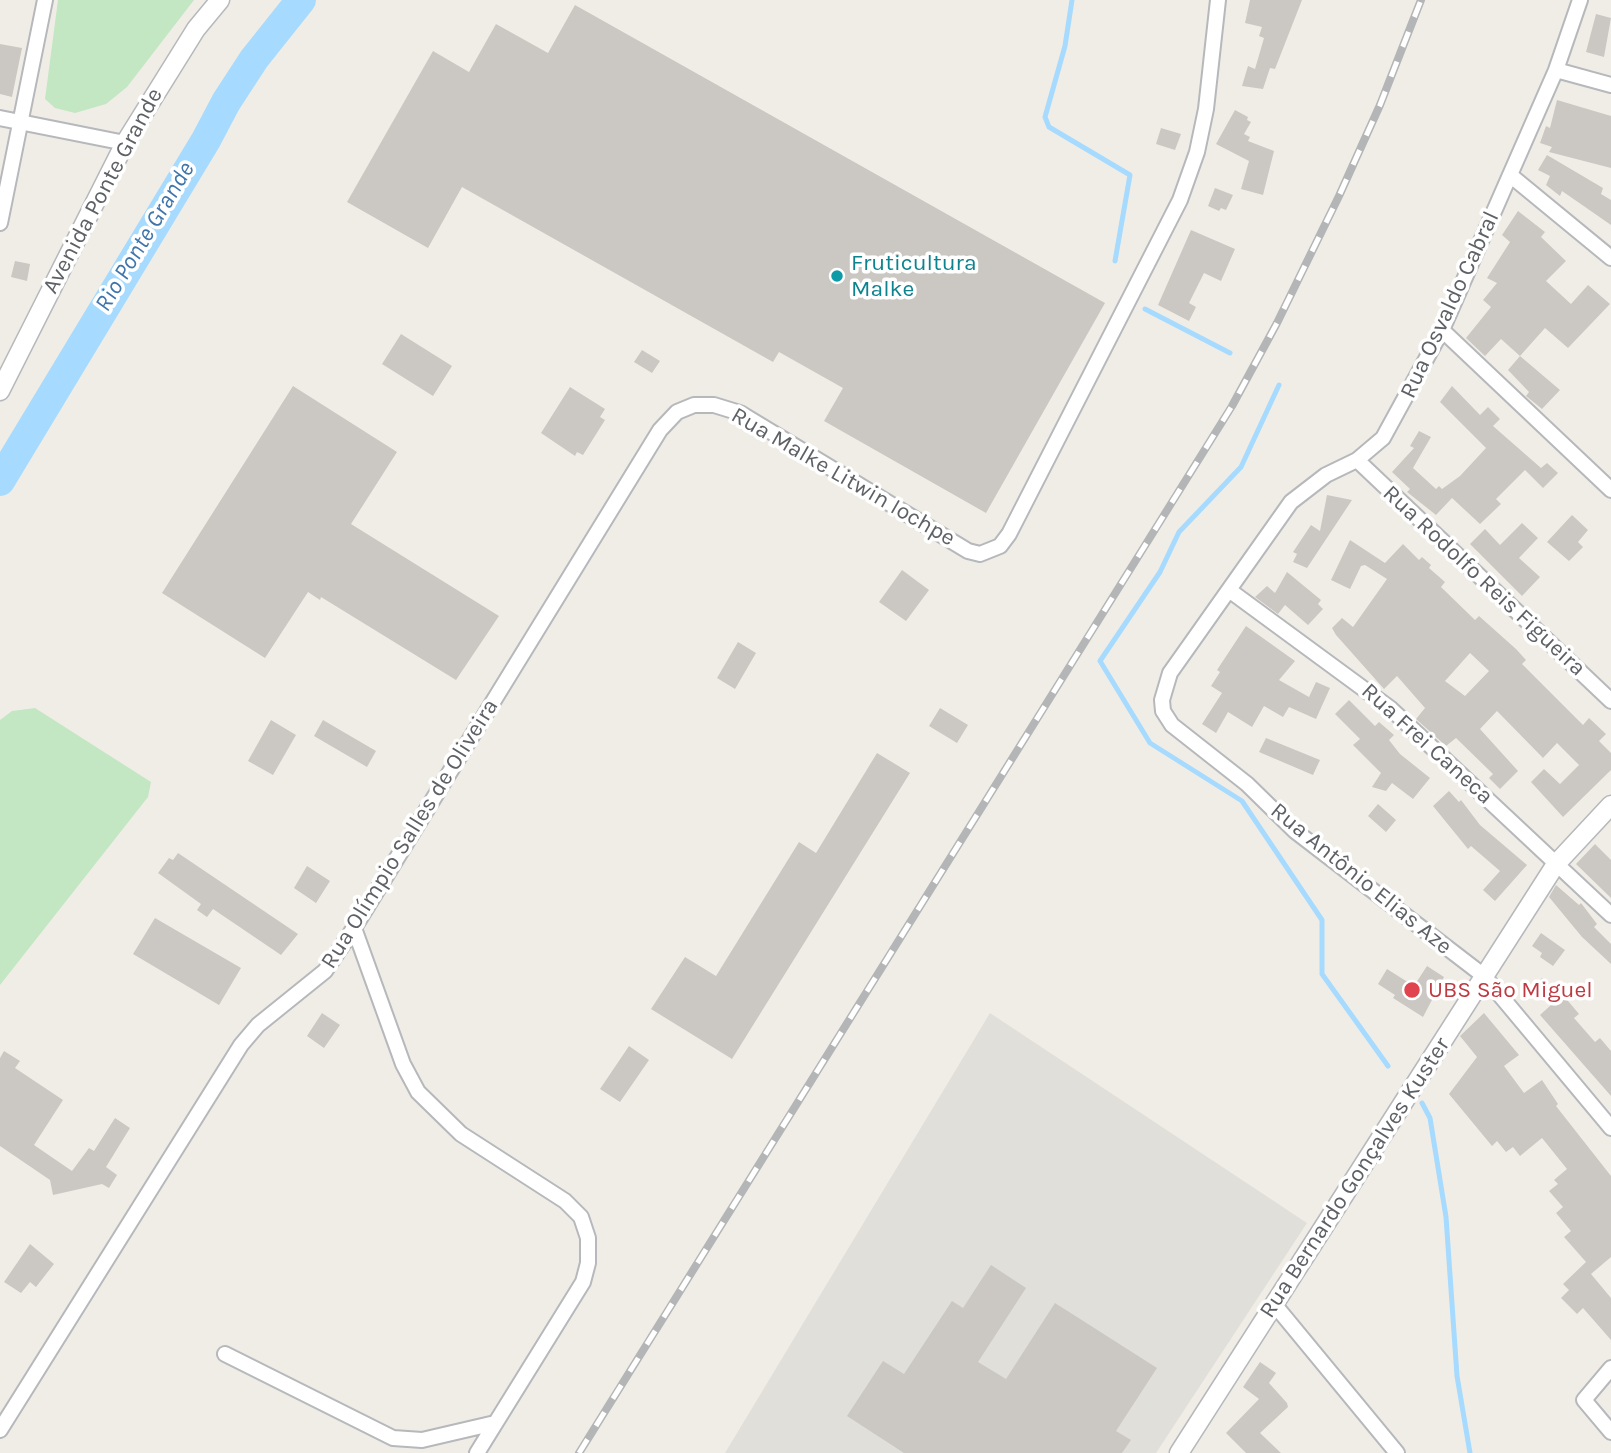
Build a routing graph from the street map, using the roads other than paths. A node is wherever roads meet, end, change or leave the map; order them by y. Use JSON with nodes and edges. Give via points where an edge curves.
{"nodes":[{"id":1,"x":45,"y":0,"type":"edge"},
{"id":2,"x":220,"y":0,"type":"edge"},
{"id":3,"x":1219,"y":0,"type":"edge"},
{"id":4,"x":1580,"y":0,"type":"edge"},
{"id":5,"x":1556,"y":70,"type":"junction"},
{"id":6,"x":1611,"y":85,"type":"edge"},
{"id":7,"x":0,"y":118,"type":"edge"},
{"id":8,"x":21,"y":122,"type":"junction"},
{"id":9,"x":125,"y":143,"type":"junction"},
{"id":10,"x":1510,"y":175,"type":"junction"},
{"id":11,"x":0,"y":223,"type":"edge"},
{"id":12,"x":1611,"y":258,"type":"edge"},
{"id":13,"x":1443,"y":330,"type":"junction"},
{"id":14,"x":0,"y":391,"type":"edge"},
{"id":15,"x":694,"y":405,"type":"joint"},
{"id":16,"x":1357,"y":460,"type":"junction"},
{"id":17,"x":1611,"y":490,"type":"edge"},
{"id":18,"x":1229,"y":590,"type":"junction"},
{"id":19,"x":1161,"y":699,"type":"joint"},
{"id":20,"x":1611,"y":701,"type":"edge"},
{"id":21,"x":1611,"y":805,"type":"edge"},
{"id":22,"x":1556,"y":864,"type":"junction"},
{"id":23,"x":1611,"y":915,"type":"edge"},
{"id":24,"x":354,"y":928,"type":"junction"},
{"id":25,"x":1484,"y":976,"type":"junction"},
{"id":26,"x":1611,"y":1128,"type":"edge"},
{"id":27,"x":1274,"y":1304,"type":"junction"},
{"id":28,"x":225,"y":1354,"type":"dead end"},
{"id":29,"x":1611,"y":1368,"type":"edge"},
{"id":30,"x":3,"y":1420,"type":"edge"},
{"id":31,"x":495,"y":1423,"type":"junction"},
{"id":32,"x":1611,"y":1432,"type":"edge"},
{"id":33,"x":477,"y":1453,"type":"edge"},
{"id":34,"x":1179,"y":1453,"type":"edge"},
{"id":35,"x":1397,"y":1453,"type":"edge"}],
"edges":[{"from":1,"to":8,"type":"street"},
{"from":2,"to":9,"type":"street","name":"Avenida Ponte Grande"},
{"from":3,"to":15,"type":"street","name":"Rua Malke Litwin Iochpe","via":[[1206,109],[1180,200],[1009,534],[990,552],[968,551],[740,413]]},
{"from":4,"to":5,"type":"street","name":"Rua Osvaldo Cabral"},
{"from":5,"to":6,"type":"street"},
{"from":5,"to":10,"type":"street","name":"Rua Osvaldo Cabral"},
{"from":7,"to":8,"type":"street"},
{"from":8,"to":9,"type":"street"},
{"from":8,"to":11,"type":"street"},
{"from":9,"to":14,"type":"street","name":"Avenida Ponte Grande"},
{"from":10,"to":12,"type":"street"},
{"from":10,"to":13,"type":"street","name":"Rua Osvaldo Cabral"},
{"from":13,"to":16,"type":"street","name":"Rua Osvaldo Cabral","via":[[1383,438]]},
{"from":13,"to":17,"type":"street"},
{"from":15,"to":24,"type":"street","name":"Rua Olímpio Salles de Oliveira","via":[[677,412],[660,430]]},
{"from":16,"to":18,"type":"street","name":"Rua Osvaldo Cabral","via":[[1320,478],[1290,502]]},
{"from":16,"to":20,"type":"street","name":"Rua Rodolfo Reis Figueira"},
{"from":18,"to":19,"type":"street","name":"Rua Osvaldo Cabral","via":[[1170,673]]},
{"from":18,"to":22,"type":"street","name":"Rua Frei Caneca","via":[[1375,695]]},
{"from":19,"to":25,"type":"street","name":"Rua Antônio Elias Aze","via":[[1172,724],[1247,784],[1295,831]]},
{"from":21,"to":22,"type":"street","name":"Rua Bernardo Gonçalves Kuster"},
{"from":22,"to":23,"type":"street","name":"Rua Frei Caneca"},
{"from":22,"to":25,"type":"street","name":"Rua Bernardo Gonçalves Kuster"},
{"from":24,"to":30,"type":"street","name":"Rua Olímpio Salles de Oliveira","via":[[325,971],[278,1007],[241,1045]]},
{"from":24,"to":31,"type":"street","via":[[403,1064],[418,1092],[461,1134],[546,1188],[581,1217],[588,1238],[589,1263],[583,1282]]},
{"from":25,"to":26,"type":"street","name":"Rua Antônio Elias Aze"},
{"from":25,"to":27,"type":"street","name":"Rua Bernardo Gonçalves Kuster"},
{"from":27,"to":34,"type":"street","name":"Rua Bernardo Gonçalves Kuster"},
{"from":27,"to":35,"type":"street"},
{"from":28,"to":31,"type":"street","via":[[393,1438],[422,1440]]},
{"from":29,"to":32,"type":"street","via":[[1584,1401]]},
{"from":31,"to":33,"type":"street"}]}
